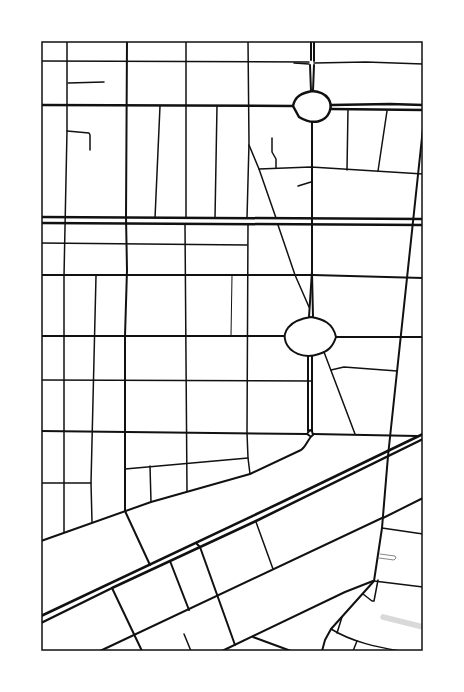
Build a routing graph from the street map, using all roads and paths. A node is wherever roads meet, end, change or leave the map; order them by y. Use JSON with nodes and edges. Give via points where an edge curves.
{"nodes":[{"id":1,"x":67,"y":41,"type":"edge"},
{"id":2,"x":127,"y":41,"type":"edge"},
{"id":3,"x":186,"y":41,"type":"edge"},
{"id":4,"x":248,"y":41,"type":"edge"},
{"id":5,"x":311,"y":41,"type":"edge"},
{"id":6,"x":314,"y":41,"type":"edge"},
{"id":7,"x":41,"y":61,"type":"edge"},
{"id":8,"x":66,"y":61,"type":"junction"},
{"id":9,"x":248,"y":61,"type":"junction"},
{"id":10,"x":127,"y":62,"type":"junction"},
{"id":11,"x":186,"y":62,"type":"junction"},
{"id":12,"x":312,"y":63,"type":"junction"},
{"id":13,"x":423,"y":64,"type":"edge"},
{"id":14,"x":67,"y":82,"type":"junction"},
{"id":15,"x":104,"y":82,"type":"dead end"},
{"id":16,"x":312,"y":91,"type":"junction"},
{"id":17,"x":331,"y":104,"type":"junction"},
{"id":18,"x":41,"y":105,"type":"edge"},
{"id":19,"x":186,"y":105,"type":"junction"},
{"id":20,"x":67,"y":106,"type":"junction"},
{"id":21,"x":126,"y":106,"type":"junction"},
{"id":22,"x":160,"y":106,"type":"junction"},
{"id":23,"x":217,"y":106,"type":"junction"},
{"id":24,"x":248,"y":106,"type":"junction"},
{"id":25,"x":293,"y":106,"type":"junction"},
{"id":26,"x":423,"y":106,"type":"edge"},
{"id":27,"x":348,"y":108,"type":"junction"},
{"id":28,"x":331,"y":109,"type":"junction"},
{"id":29,"x":387,"y":109,"type":"junction"},
{"id":30,"x":423,"y":110,"type":"edge"},
{"id":31,"x":312,"y":122,"type":"junction"},
{"id":32,"x":423,"y":128,"type":"edge"},
{"id":33,"x":67,"y":131,"type":"junction"},
{"id":34,"x":272,"y":138,"type":"dead end"},
{"id":35,"x":249,"y":143,"type":"junction"},
{"id":36,"x":90,"y":150,"type":"dead end"},
{"id":37,"x":311,"y":167,"type":"junction"},
{"id":38,"x":276,"y":168,"type":"junction"},
{"id":39,"x":259,"y":169,"type":"junction"},
{"id":40,"x":347,"y":170,"type":"junction"},
{"id":41,"x":378,"y":171,"type":"junction"},
{"id":42,"x":418,"y":174,"type":"junction"},
{"id":43,"x":423,"y":174,"type":"edge"},
{"id":44,"x":312,"y":182,"type":"junction"},
{"id":45,"x":298,"y":186,"type":"dead end"},
{"id":46,"x":41,"y":217,"type":"edge"},
{"id":47,"x":66,"y":217,"type":"junction"},
{"id":48,"x":126,"y":217,"type":"junction"},
{"id":49,"x":155,"y":218,"type":"junction"},
{"id":50,"x":186,"y":218,"type":"junction"},
{"id":51,"x":215,"y":218,"type":"junction"},
{"id":52,"x":247,"y":218,"type":"junction"},
{"id":53,"x":276,"y":218,"type":"junction"},
{"id":54,"x":312,"y":218,"type":"junction"},
{"id":55,"x":413,"y":219,"type":"junction"},
{"id":56,"x":423,"y":219,"type":"edge"},
{"id":57,"x":41,"y":223,"type":"edge"},
{"id":58,"x":66,"y":223,"type":"junction"},
{"id":59,"x":126,"y":224,"type":"junction"},
{"id":60,"x":248,"y":224,"type":"junction"},
{"id":61,"x":278,"y":224,"type":"junction"},
{"id":62,"x":312,"y":224,"type":"junction"},
{"id":63,"x":186,"y":225,"type":"junction"},
{"id":64,"x":413,"y":225,"type":"junction"},
{"id":65,"x":423,"y":225,"type":"edge"},
{"id":66,"x":41,"y":243,"type":"edge"},
{"id":67,"x":66,"y":243,"type":"junction"},
{"id":68,"x":126,"y":244,"type":"junction"},
{"id":69,"x":186,"y":245,"type":"junction"},
{"id":70,"x":248,"y":245,"type":"junction"},
{"id":71,"x":41,"y":275,"type":"edge"},
{"id":72,"x":312,"y":275,"type":"junction"},
{"id":73,"x":64,"y":276,"type":"junction"},
{"id":74,"x":96,"y":276,"type":"junction"},
{"id":75,"x":126,"y":276,"type":"junction"},
{"id":76,"x":186,"y":276,"type":"junction"},
{"id":77,"x":232,"y":276,"type":"junction"},
{"id":78,"x":248,"y":276,"type":"junction"},
{"id":79,"x":295,"y":276,"type":"junction"},
{"id":80,"x":408,"y":277,"type":"junction"},
{"id":81,"x":423,"y":278,"type":"edge"},
{"id":82,"x":309,"y":307,"type":"junction"},
{"id":83,"x":309,"y":317,"type":"junction"},
{"id":84,"x":313,"y":317,"type":"junction"},
{"id":85,"x":41,"y":336,"type":"edge"},
{"id":86,"x":64,"y":336,"type":"junction"},
{"id":87,"x":94,"y":336,"type":"junction"},
{"id":88,"x":124,"y":336,"type":"junction"},
{"id":89,"x":186,"y":336,"type":"junction"},
{"id":90,"x":231,"y":336,"type":"junction"},
{"id":91,"x":284,"y":336,"type":"junction"},
{"id":92,"x":247,"y":337,"type":"junction"},
{"id":93,"x":336,"y":337,"type":"junction"},
{"id":94,"x":401,"y":337,"type":"junction"},
{"id":95,"x":423,"y":337,"type":"edge"},
{"id":96,"x":324,"y":352,"type":"junction"},
{"id":97,"x":308,"y":356,"type":"junction"},
{"id":98,"x":312,"y":356,"type":"junction"},
{"id":99,"x":331,"y":370,"type":"junction"},
{"id":100,"x":397,"y":371,"type":"junction"},
{"id":101,"x":41,"y":380,"type":"edge"},
{"id":102,"x":64,"y":380,"type":"junction"},
{"id":103,"x":94,"y":380,"type":"junction"},
{"id":104,"x":125,"y":380,"type":"junction"},
{"id":105,"x":186,"y":380,"type":"junction"},
{"id":106,"x":247,"y":380,"type":"junction"},
{"id":107,"x":311,"y":380,"type":"junction"},
{"id":108,"x":307,"y":381,"type":"junction"},
{"id":109,"x":41,"y":431,"type":"edge"},
{"id":110,"x":64,"y":432,"type":"junction"},
{"id":111,"x":93,"y":432,"type":"junction"},
{"id":112,"x":124,"y":432,"type":"junction"},
{"id":113,"x":186,"y":432,"type":"junction"},
{"id":114,"x":308,"y":432,"type":"junction"},
{"id":115,"x":313,"y":432,"type":"junction"},
{"id":116,"x":247,"y":433,"type":"junction"},
{"id":117,"x":355,"y":434,"type":"junction"},
{"id":118,"x":423,"y":434,"type":"edge"},
{"id":119,"x":310,"y":436,"type":"junction"},
{"id":120,"x":390,"y":436,"type":"junction"},
{"id":121,"x":417,"y":436,"type":"junction"},
{"id":122,"x":423,"y":439,"type":"edge"},
{"id":123,"x":389,"y":450,"type":"junction"},
{"id":124,"x":388,"y":456,"type":"junction"},
{"id":125,"x":248,"y":458,"type":"junction"},
{"id":126,"x":186,"y":463,"type":"junction"},
{"id":127,"x":150,"y":466,"type":"junction"},
{"id":128,"x":124,"y":469,"type":"junction"},
{"id":129,"x":250,"y":474,"type":"junction"},
{"id":130,"x":41,"y":483,"type":"edge"},
{"id":131,"x":64,"y":483,"type":"junction"},
{"id":132,"x":91,"y":483,"type":"junction"},
{"id":133,"x":187,"y":492,"type":"junction"},
{"id":134,"x":423,"y":498,"type":"edge"},
{"id":135,"x":151,"y":502,"type":"junction"},
{"id":136,"x":125,"y":511,"type":"junction"},
{"id":137,"x":382,"y":518,"type":"junction"},
{"id":138,"x":256,"y":521,"type":"junction"},
{"id":139,"x":92,"y":522,"type":"junction"},
{"id":140,"x":382,"y":528,"type":"junction"},
{"id":141,"x":64,"y":532,"type":"junction"},
{"id":142,"x":423,"y":534,"type":"edge"},
{"id":143,"x":41,"y":541,"type":"edge"},
{"id":144,"x":196,"y":543,"type":"junction"},
{"id":145,"x":200,"y":547,"type":"junction"},
{"id":146,"x":378,"y":554,"type":"junction"},
{"id":147,"x":378,"y":558,"type":"junction"},
{"id":148,"x":170,"y":561,"type":"junction"},
{"id":149,"x":150,"y":565,"type":"junction"},
{"id":150,"x":272,"y":569,"type":"junction"},
{"id":151,"x":378,"y":580,"type":"junction"},
{"id":152,"x":374,"y":581,"type":"junction"},
{"id":153,"x":423,"y":587,"type":"edge"},
{"id":154,"x":112,"y":588,"type":"junction"},
{"id":155,"x":363,"y":594,"type":"junction"},
{"id":156,"x":216,"y":596,"type":"junction"},
{"id":157,"x":189,"y":610,"type":"junction"},
{"id":158,"x":41,"y":616,"type":"edge"},
{"id":159,"x":342,"y":617,"type":"junction"},
{"id":160,"x":41,"y":623,"type":"edge"},
{"id":161,"x":331,"y":629,"type":"junction"},
{"id":162,"x":337,"y":632,"type":"junction"},
{"id":163,"x":184,"y":634,"type":"dead end"},
{"id":164,"x":135,"y":636,"type":"junction"},
{"id":165,"x":253,"y":636,"type":"junction"},
{"id":166,"x":357,"y":641,"type":"junction"},
{"id":167,"x":235,"y":645,"type":"junction"},
{"id":168,"x":282,"y":650,"type":"edge"},
{"id":169,"x":387,"y":650,"type":"edge"},
{"id":170,"x":100,"y":651,"type":"edge"},
{"id":171,"x":142,"y":651,"type":"edge"},
{"id":172,"x":191,"y":651,"type":"edge"},
{"id":173,"x":222,"y":651,"type":"edge"},
{"id":174,"x":291,"y":651,"type":"edge"},
{"id":175,"x":322,"y":651,"type":"edge"},
{"id":176,"x":353,"y":651,"type":"edge"},
{"id":177,"x":400,"y":651,"type":"edge"}],
"edges":[{"from":1,"to":8,"type":"street"},
{"from":2,"to":10,"type":"street"},
{"from":3,"to":11,"type":"street"},
{"from":4,"to":9,"type":"street"},
{"from":5,"to":12,"type":"street"},
{"from":6,"to":12,"type":"street"},
{"from":7,"to":8,"type":"street"},
{"from":8,"to":10,"type":"street"},
{"from":8,"to":14,"type":"street"},
{"from":9,"to":11,"type":"street"},
{"from":9,"to":12,"type":"street"},
{"from":9,"to":24,"type":"street"},
{"from":10,"to":11,"type":"street"},
{"from":10,"to":21,"type":"street"},
{"from":11,"to":19,"type":"street"},
{"from":12,"to":13,"type":"street"},
{"from":12,"to":16,"type":"street"},
{"from":14,"to":15,"type":"street"},
{"from":14,"to":20,"type":"street"},
{"from":16,"to":17,"type":"main road","via":[[324,94]]},
{"from":16,"to":25,"type":"main road","via":[[299,95]]},
{"from":17,"to":26,"type":"main road"},
{"from":17,"to":28,"type":"main road"},
{"from":18,"to":20,"type":"main road"},
{"from":19,"to":22,"type":"main road"},
{"from":19,"to":23,"type":"main road"},
{"from":19,"to":50,"type":"street"},
{"from":20,"to":21,"type":"main road"},
{"from":20,"to":33,"type":"street"},
{"from":21,"to":22,"type":"main road"},
{"from":21,"to":48,"type":"street"},
{"from":22,"to":49,"type":"street"},
{"from":23,"to":24,"type":"main road"},
{"from":23,"to":51,"type":"street"},
{"from":24,"to":25,"type":"main road"},
{"from":24,"to":35,"type":"street"},
{"from":25,"to":31,"type":"main road","via":[[299,117]]},
{"from":27,"to":28,"type":"main road"},
{"from":27,"to":29,"type":"main road"},
{"from":27,"to":40,"type":"street"},
{"from":28,"to":31,"type":"main road","via":[[323,119]]},
{"from":29,"to":30,"type":"main road"},
{"from":29,"to":41,"type":"street"},
{"from":31,"to":37,"type":"street"},
{"from":32,"to":42,"type":"street"},
{"from":33,"to":36,"type":"street","via":[[89,132]]},
{"from":33,"to":47,"type":"street"},
{"from":34,"to":38,"type":"street"},
{"from":35,"to":39,"type":"street"},
{"from":35,"to":52,"type":"street"},
{"from":37,"to":38,"type":"street"},
{"from":37,"to":40,"type":"street"},
{"from":37,"to":44,"type":"street"},
{"from":38,"to":39,"type":"street"},
{"from":39,"to":53,"type":"street"},
{"from":40,"to":41,"type":"street"},
{"from":41,"to":42,"type":"street"},
{"from":42,"to":43,"type":"street"},
{"from":42,"to":55,"type":"street"},
{"from":44,"to":45,"type":"street"},
{"from":44,"to":54,"type":"street"},
{"from":46,"to":47,"type":"main road"},
{"from":47,"to":48,"type":"main road"},
{"from":47,"to":58,"type":"street"},
{"from":48,"to":49,"type":"main road"},
{"from":48,"to":59,"type":"street"},
{"from":49,"to":50,"type":"main road"},
{"from":50,"to":51,"type":"main road"},
{"from":51,"to":52,"type":"main road"},
{"from":52,"to":53,"type":"main road"},
{"from":53,"to":54,"type":"main road"},
{"from":54,"to":55,"type":"main road"},
{"from":54,"to":62,"type":"street"},
{"from":55,"to":56,"type":"main road"},
{"from":55,"to":64,"type":"street"},
{"from":57,"to":58,"type":"main road"},
{"from":58,"to":59,"type":"main road"},
{"from":58,"to":67,"type":"street"},
{"from":59,"to":63,"type":"main road"},
{"from":59,"to":68,"type":"street"},
{"from":60,"to":61,"type":"main road"},
{"from":60,"to":63,"type":"main road"},
{"from":60,"to":70,"type":"street"},
{"from":61,"to":62,"type":"main road"},
{"from":61,"to":79,"type":"street"},
{"from":62,"to":64,"type":"main road"},
{"from":62,"to":72,"type":"street"},
{"from":63,"to":69,"type":"street"},
{"from":64,"to":65,"type":"main road"},
{"from":64,"to":80,"type":"street"},
{"from":66,"to":67,"type":"street"},
{"from":67,"to":68,"type":"street"},
{"from":67,"to":73,"type":"street"},
{"from":68,"to":69,"type":"street"},
{"from":68,"to":75,"type":"street"},
{"from":69,"to":70,"type":"street"},
{"from":69,"to":76,"type":"street"},
{"from":70,"to":78,"type":"street"},
{"from":71,"to":73,"type":"street"},
{"from":72,"to":79,"type":"street"},
{"from":72,"to":80,"type":"street"},
{"from":72,"to":82,"type":"street"},
{"from":72,"to":84,"type":"street"},
{"from":73,"to":74,"type":"street"},
{"from":73,"to":86,"type":"street"},
{"from":74,"to":75,"type":"street"},
{"from":74,"to":87,"type":"street"},
{"from":75,"to":76,"type":"street"},
{"from":75,"to":88,"type":"street"},
{"from":76,"to":77,"type":"street"},
{"from":76,"to":89,"type":"street"},
{"from":77,"to":78,"type":"street"},
{"from":77,"to":90,"type":"street"},
{"from":78,"to":79,"type":"street"},
{"from":78,"to":92,"type":"street"},
{"from":79,"to":82,"type":"street"},
{"from":80,"to":81,"type":"street"},
{"from":80,"to":94,"type":"street"},
{"from":82,"to":83,"type":"street"},
{"from":83,"to":84,"type":"street"},
{"from":83,"to":91,"type":"street","via":[[290,325]]},
{"from":84,"to":93,"type":"street","via":[[328,323]]},
{"from":85,"to":86,"type":"street"},
{"from":86,"to":87,"type":"street"},
{"from":86,"to":102,"type":"street"},
{"from":87,"to":88,"type":"street"},
{"from":87,"to":103,"type":"street"},
{"from":88,"to":89,"type":"street"},
{"from":88,"to":104,"type":"street"},
{"from":89,"to":90,"type":"street"},
{"from":89,"to":105,"type":"street"},
{"from":90,"to":92,"type":"street"},
{"from":91,"to":92,"type":"street"},
{"from":91,"to":97,"type":"street","via":[[293,351]]},
{"from":92,"to":106,"type":"street"},
{"from":93,"to":94,"type":"street"},
{"from":93,"to":96,"type":"street","via":[[332,347]]},
{"from":94,"to":95,"type":"street"},
{"from":94,"to":100,"type":"street"},
{"from":96,"to":98,"type":"street"},
{"from":96,"to":99,"type":"street"},
{"from":97,"to":98,"type":"street"},
{"from":97,"to":108,"type":"street"},
{"from":98,"to":107,"type":"street"},
{"from":99,"to":100,"type":"street","via":[[344,367]]},
{"from":99,"to":117,"type":"street"},
{"from":100,"to":120,"type":"street"},
{"from":101,"to":102,"type":"street"},
{"from":102,"to":103,"type":"street"},
{"from":102,"to":110,"type":"street"},
{"from":103,"to":104,"type":"street"},
{"from":103,"to":111,"type":"street"},
{"from":104,"to":105,"type":"street"},
{"from":104,"to":112,"type":"street"},
{"from":105,"to":106,"type":"street"},
{"from":105,"to":113,"type":"street"},
{"from":106,"to":108,"type":"street"},
{"from":106,"to":116,"type":"street"},
{"from":107,"to":108,"type":"street"},
{"from":107,"to":115,"type":"street"},
{"from":108,"to":114,"type":"street"},
{"from":109,"to":110,"type":"street"},
{"from":110,"to":111,"type":"street"},
{"from":110,"to":131,"type":"street"},
{"from":111,"to":112,"type":"street"},
{"from":111,"to":132,"type":"street"},
{"from":112,"to":113,"type":"street"},
{"from":112,"to":128,"type":"street"},
{"from":113,"to":116,"type":"street"},
{"from":113,"to":126,"type":"street"},
{"from":114,"to":115,"type":"street"},
{"from":114,"to":116,"type":"street"},
{"from":114,"to":119,"type":"street"},
{"from":115,"to":117,"type":"street"},
{"from":115,"to":119,"type":"street"},
{"from":116,"to":125,"type":"street"},
{"from":117,"to":120,"type":"street"},
{"from":118,"to":121,"type":"main road"},
{"from":119,"to":129,"type":"street","via":[[302,450]]},
{"from":120,"to":121,"type":"street"},
{"from":120,"to":123,"type":"street"},
{"from":121,"to":123,"type":"main road"},
{"from":122,"to":124,"type":"main road"},
{"from":123,"to":124,"type":"street"},
{"from":123,"to":144,"type":"main road"},
{"from":124,"to":137,"type":"street"},
{"from":124,"to":138,"type":"main road"},
{"from":125,"to":126,"type":"street"},
{"from":125,"to":129,"type":"street"},
{"from":126,"to":127,"type":"street"},
{"from":126,"to":133,"type":"street"},
{"from":127,"to":128,"type":"street"},
{"from":127,"to":135,"type":"street"},
{"from":128,"to":136,"type":"street"},
{"from":129,"to":133,"type":"street"},
{"from":130,"to":131,"type":"street"},
{"from":131,"to":132,"type":"street"},
{"from":131,"to":141,"type":"street"},
{"from":132,"to":139,"type":"street"},
{"from":133,"to":135,"type":"street"},
{"from":134,"to":137,"type":"street"},
{"from":135,"to":136,"type":"street"},
{"from":136,"to":139,"type":"street"},
{"from":136,"to":149,"type":"street"},
{"from":137,"to":140,"type":"street"},
{"from":137,"to":150,"type":"street"},
{"from":138,"to":145,"type":"main road"},
{"from":138,"to":150,"type":"street"},
{"from":139,"to":141,"type":"street"},
{"from":140,"to":142,"type":"street"},
{"from":140,"to":146,"type":"street"},
{"from":141,"to":143,"type":"street"},
{"from":144,"to":145,"type":"street"},
{"from":144,"to":149,"type":"main road"},
{"from":145,"to":148,"type":"main road"},
{"from":145,"to":156,"type":"street"},
{"from":146,"to":147,"type":"street"},
{"from":146,"to":147,"type":"lane","via":[[396,558]]},
{"from":147,"to":152,"type":"street"},
{"from":148,"to":154,"type":"main road"},
{"from":148,"to":157,"type":"street"},
{"from":149,"to":158,"type":"main road"},
{"from":150,"to":156,"type":"street"},
{"from":151,"to":152,"type":"street"},
{"from":151,"to":153,"type":"street"},
{"from":151,"to":155,"type":"street","via":[[375,600],[372,602]]},
{"from":152,"to":155,"type":"street"},
{"from":152,"to":165,"type":"street"},
{"from":154,"to":160,"type":"main road"},
{"from":154,"to":164,"type":"street"},
{"from":155,"to":159,"type":"street"},
{"from":156,"to":157,"type":"street"},
{"from":156,"to":167,"type":"street"},
{"from":157,"to":164,"type":"street"},
{"from":159,"to":161,"type":"street"},
{"from":159,"to":162,"type":"street"},
{"from":161,"to":162,"type":"street"},
{"from":161,"to":175,"type":"street"},
{"from":162,"to":166,"type":"street"},
{"from":163,"to":172,"type":"street"},
{"from":164,"to":170,"type":"street"},
{"from":164,"to":171,"type":"street"},
{"from":165,"to":167,"type":"street"},
{"from":165,"to":168,"type":"street"},
{"from":166,"to":169,"type":"street"},
{"from":166,"to":176,"type":"street"},
{"from":167,"to":173,"type":"street"},
{"from":168,"to":174,"type":"street"},
{"from":169,"to":177,"type":"street"}]}
